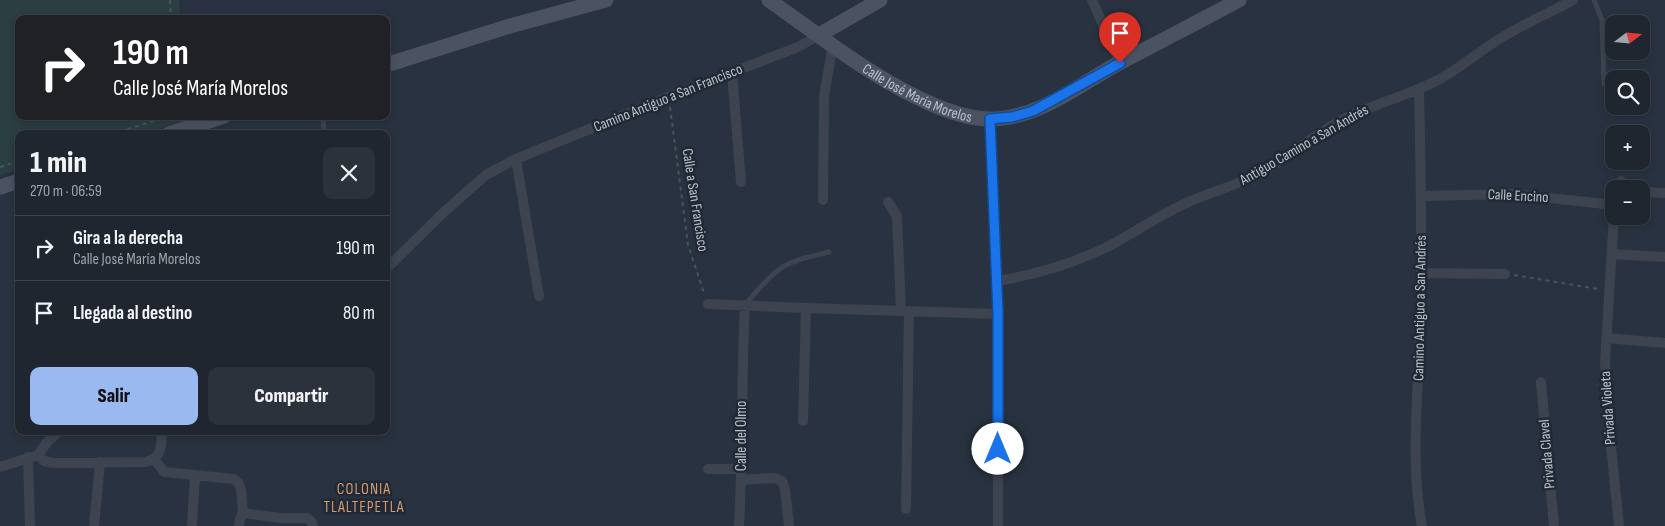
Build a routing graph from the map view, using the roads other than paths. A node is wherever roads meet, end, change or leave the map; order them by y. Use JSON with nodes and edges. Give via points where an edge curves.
{"nodes":[{"id":1,"x":606,"y":0,"type":"edge"},
{"id":2,"x":769,"y":0,"type":"edge"},
{"id":3,"x":880,"y":0,"type":"edge"},
{"id":4,"x":1092,"y":0,"type":"edge"},
{"id":5,"x":1239,"y":0,"type":"edge"},
{"id":6,"x":1573,"y":0,"type":"edge"},
{"id":7,"x":1594,"y":0,"type":"edge"},
{"id":8,"x":818,"y":35,"type":"junction"},
{"id":9,"x":833,"y":45,"type":"junction"},
{"id":10,"x":1120,"y":63,"type":"junction"},
{"id":11,"x":390,"y":64,"type":"edge"},
{"id":12,"x":732,"y":73,"type":"junction"},
{"id":13,"x":1604,"y":84,"type":"dead end"},
{"id":14,"x":1419,"y":90,"type":"junction"},
{"id":15,"x":990,"y":119,"type":"junction"},
{"id":16,"x":212,"y":120,"type":"edge"},
{"id":17,"x":183,"y":130,"type":"edge"},
{"id":18,"x":516,"y":160,"type":"junction"},
{"id":19,"x":15,"y":182,"type":"edge"},
{"id":20,"x":741,"y":182,"type":"dead end"},
{"id":21,"x":0,"y":187,"type":"edge"},
{"id":22,"x":1650,"y":192,"type":"edge"},
{"id":23,"x":1665,"y":193,"type":"edge"},
{"id":24,"x":1422,"y":196,"type":"junction"},
{"id":25,"x":823,"y":200,"type":"dead end"},
{"id":26,"x":888,"y":202,"type":"dead end"},
{"id":27,"x":1605,"y":204,"type":"edge"},
{"id":28,"x":1614,"y":225,"type":"edge"},
{"id":29,"x":829,"y":252,"type":"dead end"},
{"id":30,"x":1612,"y":254,"type":"junction"},
{"id":31,"x":1665,"y":257,"type":"edge"},
{"id":32,"x":390,"y":265,"type":"edge"},
{"id":33,"x":1422,"y":273,"type":"junction"},
{"id":34,"x":1504,"y":274,"type":"road end"},
{"id":35,"x":997,"y":280,"type":"junction"},
{"id":36,"x":539,"y":296,"type":"dead end"},
{"id":37,"x":708,"y":304,"type":"road end"},
{"id":38,"x":745,"y":305,"type":"junction"},
{"id":39,"x":806,"y":308,"type":"junction"},
{"id":40,"x":905,"y":311,"type":"junction"},
{"id":41,"x":998,"y":314,"type":"junction"},
{"id":42,"x":1606,"y":338,"type":"junction"},
{"id":43,"x":1665,"y":342,"type":"edge"},
{"id":44,"x":1541,"y":382,"type":"dead end"},
{"id":45,"x":804,"y":421,"type":"dead end"},
{"id":46,"x":55,"y":435,"type":"edge"},
{"id":47,"x":162,"y":435,"type":"edge"},
{"id":48,"x":33,"y":456,"type":"junction"},
{"id":49,"x":154,"y":459,"type":"junction"},
{"id":50,"x":100,"y":462,"type":"junction"},
{"id":51,"x":0,"y":467,"type":"edge"},
{"id":52,"x":708,"y":469,"type":"dead end"},
{"id":53,"x":741,"y":474,"type":"junction"},
{"id":54,"x":195,"y":476,"type":"junction"},
{"id":55,"x":906,"y":509,"type":"dead end"},
{"id":56,"x":243,"y":513,"type":"junction"},
{"id":57,"x":280,"y":522,"type":"edge"},
{"id":58,"x":30,"y":526,"type":"edge"},
{"id":59,"x":94,"y":526,"type":"edge"},
{"id":60,"x":192,"y":526,"type":"edge"},
{"id":61,"x":239,"y":526,"type":"edge"},
{"id":62,"x":313,"y":526,"type":"edge"},
{"id":63,"x":739,"y":526,"type":"edge"},
{"id":64,"x":789,"y":526,"type":"edge"},
{"id":65,"x":998,"y":526,"type":"edge"},
{"id":66,"x":1422,"y":526,"type":"edge"},
{"id":67,"x":1554,"y":526,"type":"edge"},
{"id":68,"x":1619,"y":526,"type":"edge"}],
"edges":[{"from":1,"to":11,"type":"main road"},
{"from":2,"to":8,"type":"main road","name":"Calle José María Morelos"},
{"from":3,"to":8,"type":"main road"},
{"from":4,"to":10,"type":"street"},
{"from":5,"to":10,"type":"main road","name":"Calle José María Morelos"},
{"from":6,"to":14,"type":"street","name":"Antiguo Camino a San Andrés","via":[[1506,35]]},
{"from":7,"to":13,"type":"lane","via":[[1602,20]]},
{"from":8,"to":9,"type":"main road","name":"Calle José María Morelos"},
{"from":8,"to":12,"type":"street","name":"Camino Antiguo a San Francisco","via":[[798,47]]},
{"from":9,"to":15,"type":"main road","name":"Calle José María Morelos","via":[[873,74],[915,97],[968,116]]},
{"from":9,"to":25,"type":"street","via":[[824,96]]},
{"from":10,"to":15,"type":"main road","name":"Calle José María Morelos","via":[[1033,111]]},
{"from":12,"to":18,"type":"street","name":"Camino Antiguo a San Francisco"},
{"from":12,"to":20,"type":"street"},
{"from":14,"to":24,"type":"street","name":"Camino Antiguo a San Andrés"},
{"from":14,"to":35,"type":"street","name":"Antiguo Camino a San Andrés","via":[[1345,118],[1314,136],[1288,158],[1184,204],[1105,248],[1078,260]]},
{"from":15,"to":35,"type":"street"},
{"from":16,"to":17,"type":"main road"},
{"from":18,"to":32,"type":"street","name":"Camino Antiguo a San Francisco","via":[[486,175]]},
{"from":18,"to":36,"type":"street"},
{"from":19,"to":21,"type":"main road"},
{"from":22,"to":23,"type":"street"},
{"from":24,"to":27,"type":"street","name":"Calle Encino","via":[[1512,194]]},
{"from":24,"to":33,"type":"street","name":"Camino Antiguo a San Andrés"},
{"from":26,"to":40,"type":"street","via":[[897,216]]},
{"from":28,"to":30,"type":"street","name":"Privada Violeta"},
{"from":29,"to":38,"type":"lane","via":[[781,268]]},
{"from":30,"to":31,"type":"street"},
{"from":30,"to":42,"type":"street","name":"Privada Violeta"},
{"from":33,"to":34,"type":"street"},
{"from":33,"to":66,"type":"street","name":"Camino Antiguo a San Andrés","via":[[1416,464]]},
{"from":35,"to":41,"type":"street"},
{"from":37,"to":38,"type":"street"},
{"from":38,"to":39,"type":"street"},
{"from":38,"to":53,"type":"street","name":"Calle del Olmo"},
{"from":39,"to":40,"type":"street"},
{"from":39,"to":45,"type":"street"},
{"from":40,"to":41,"type":"street"},
{"from":40,"to":55,"type":"street"},
{"from":41,"to":65,"type":"street"},
{"from":42,"to":43,"type":"street"},
{"from":42,"to":68,"type":"street","name":"Privada Violeta","via":[[1608,417]]},
{"from":44,"to":67,"type":"street","name":"Privada Clavel"},
{"from":46,"to":48,"type":"street"},
{"from":47,"to":49,"type":"street","via":[[160,451]]},
{"from":48,"to":50,"type":"street","via":[[53,463]]},
{"from":48,"to":51,"type":"street"},
{"from":48,"to":58,"type":"street"},
{"from":49,"to":50,"type":"street","via":[[146,462]]},
{"from":49,"to":54,"type":"street","via":[[164,472]]},
{"from":50,"to":59,"type":"street"},
{"from":52,"to":53,"type":"street"},
{"from":53,"to":63,"type":"street"},
{"from":53,"to":64,"type":"street","name":"Calle del Olmo","via":[[782,482]]},
{"from":54,"to":56,"type":"street","via":[[238,482]]},
{"from":54,"to":60,"type":"street"},
{"from":56,"to":57,"type":"street"},
{"from":56,"to":61,"type":"street"},
{"from":57,"to":62,"type":"street","via":[[307,518]]}]}
